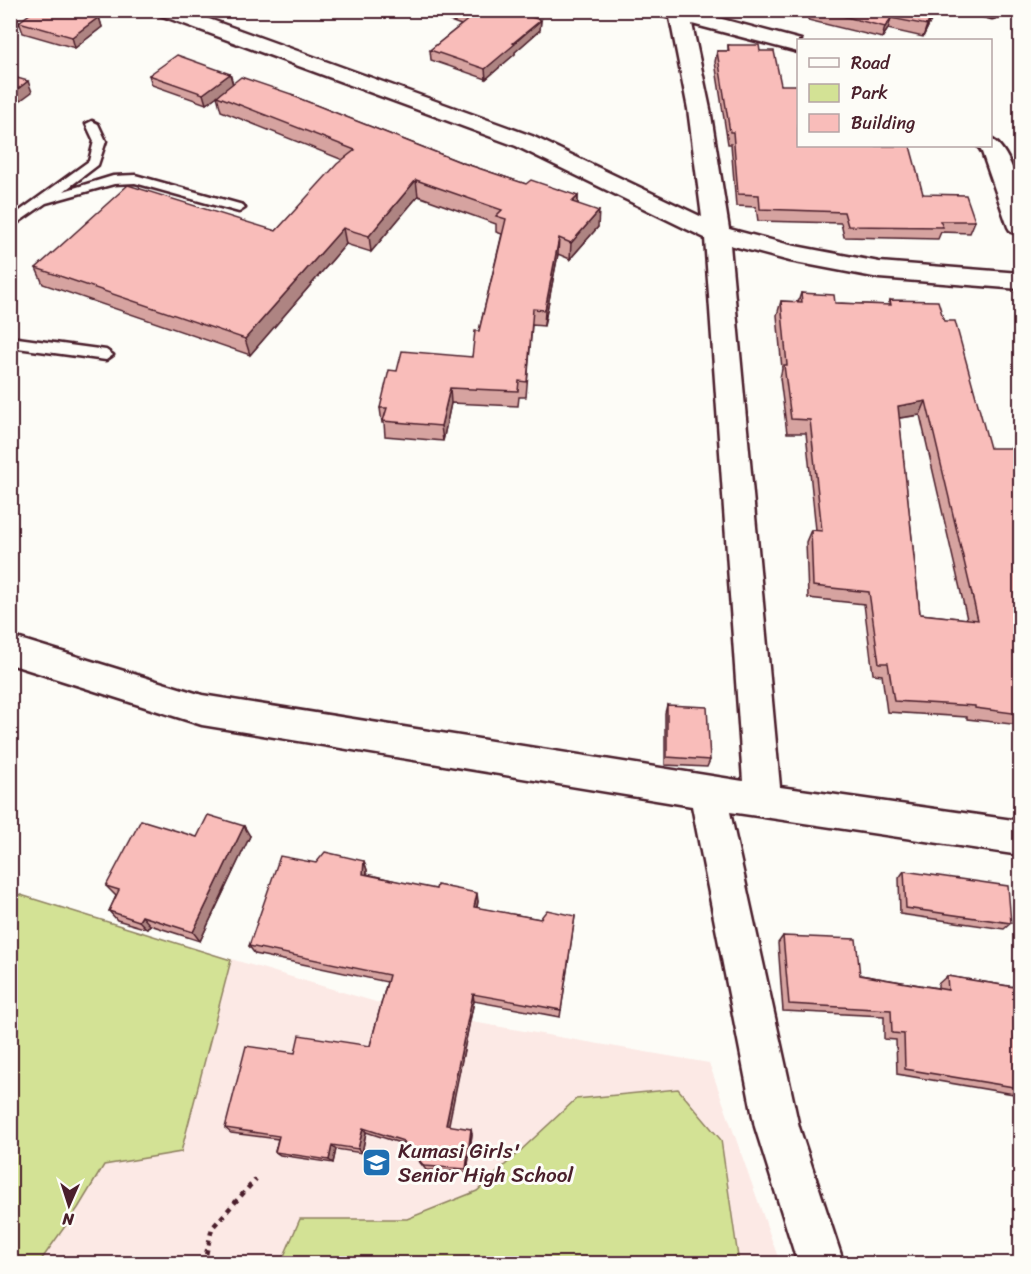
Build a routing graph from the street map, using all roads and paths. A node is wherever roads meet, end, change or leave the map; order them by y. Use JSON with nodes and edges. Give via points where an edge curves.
{"nodes":[{"id":1,"x":25,"y":10,"type":"edge"},
{"id":2,"x":164,"y":10,"type":"edge"},
{"id":3,"x":671,"y":13,"type":"edge"},
{"id":4,"x":10,"y":20,"type":"edge"},
{"id":5,"x":797,"y":46,"type":"edge"},
{"id":6,"x":92,"y":124,"type":"dead end"},
{"id":7,"x":990,"y":147,"type":"edge"},
{"id":8,"x":41,"y":201,"type":"junction"},
{"id":9,"x":239,"y":208,"type":"dead end"},
{"id":10,"x":10,"y":224,"type":"edge"},
{"id":11,"x":1020,"y":227,"type":"edge"},
{"id":12,"x":717,"y":234,"type":"junction"},
{"id":13,"x":1020,"y":281,"type":"edge"},
{"id":14,"x":10,"y":342,"type":"edge"},
{"id":15,"x":106,"y":355,"type":"dead end"},
{"id":16,"x":10,"y":650,"type":"edge"},
{"id":17,"x":707,"y":792,"type":"junction"},
{"id":18,"x":763,"y":801,"type":"junction"},
{"id":19,"x":1020,"y":838,"type":"edge"},
{"id":20,"x":256,"y":1179,"type":"dead end"},
{"id":21,"x":204,"y":1263,"type":"edge"},
{"id":22,"x":821,"y":1263,"type":"edge"}],
"edges":[{"from":1,"to":4,"type":"street"},
{"from":2,"to":12,"type":"street","via":[[524,141]]},
{"from":3,"to":5,"type":"street"},
{"from":3,"to":12,"type":"street","via":[[699,109]]},
{"from":6,"to":8,"type":"lane","via":[[100,141],[94,164]]},
{"from":7,"to":11,"type":"street"},
{"from":8,"to":9,"type":"lane","via":[[113,180],[135,179]]},
{"from":8,"to":10,"type":"lane"},
{"from":12,"to":13,"type":"street","via":[[879,270]]},
{"from":12,"to":18,"type":"street"},
{"from":14,"to":15,"type":"lane"},
{"from":16,"to":17,"type":"street","via":[[202,710]]},
{"from":17,"to":18,"type":"street"},
{"from":17,"to":22,"type":"street","via":[[777,1127]]},
{"from":18,"to":19,"type":"street"},
{"from":20,"to":21,"type":"path","via":[[212,1228]]}]}
